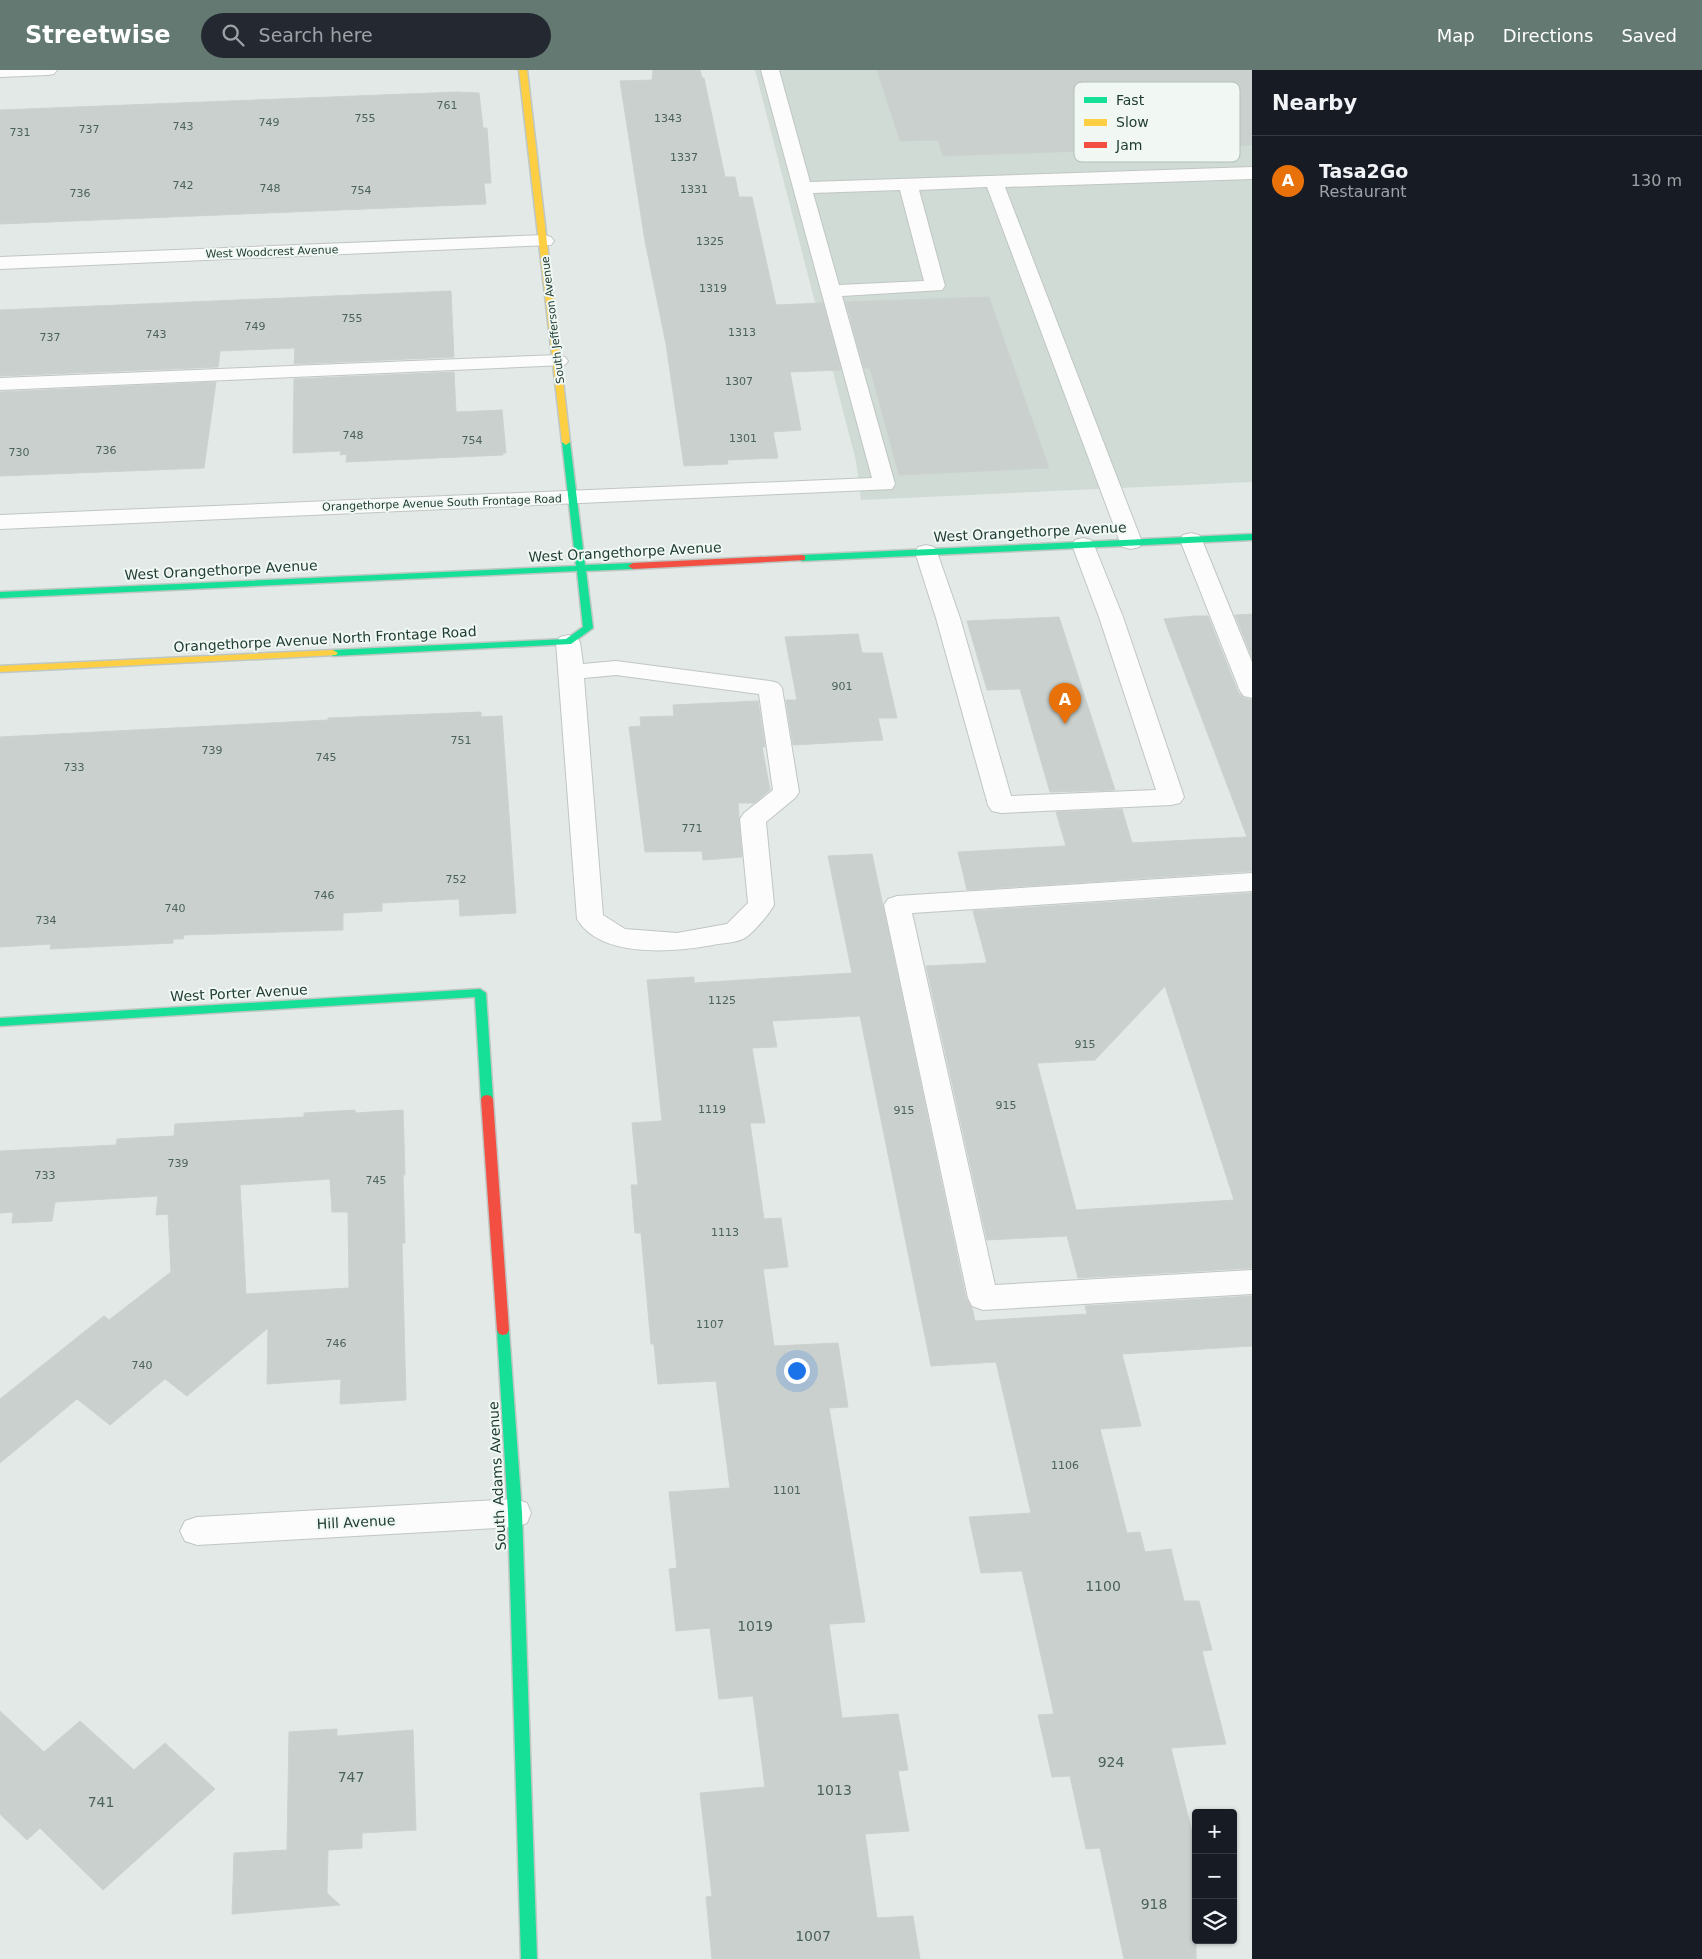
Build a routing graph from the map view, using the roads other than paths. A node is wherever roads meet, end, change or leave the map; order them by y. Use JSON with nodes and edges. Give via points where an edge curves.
{"nodes":[{"id":1,"x":48,"y":70,"type":"edge"},
{"id":2,"x":523,"y":70,"type":"edge"},
{"id":3,"x":770,"y":70,"type":"edge"},
{"id":4,"x":0,"y":72,"type":"edge"},
{"id":5,"x":1252,"y":173,"type":"edge"},
{"id":6,"x":994,"y":181,"type":"junction"},
{"id":7,"x":908,"y":184,"type":"junction"},
{"id":8,"x":802,"y":188,"type":"junction"},
{"id":9,"x":544,"y":241,"type":"junction"},
{"id":10,"x":0,"y":263,"type":"edge"},
{"id":11,"x":831,"y":291,"type":"junction"},
{"id":12,"x":558,"y":361,"type":"junction"},
{"id":13,"x":0,"y":384,"type":"edge"},
{"id":14,"x":574,"y":498,"type":"junction"},
{"id":15,"x":0,"y":522,"type":"edge"},
{"id":16,"x":1252,"y":537,"type":"edge"},
{"id":17,"x":1191,"y":540,"type":"junction"},
{"id":18,"x":1131,"y":542,"type":"junction"},
{"id":19,"x":1083,"y":545,"type":"junction"},
{"id":20,"x":926,"y":552,"type":"junction"},
{"id":21,"x":583,"y":569,"type":"junction"},
{"id":22,"x":0,"y":595,"type":"edge"},
{"id":23,"x":568,"y":642,"type":"junction"},
{"id":24,"x":0,"y":669,"type":"edge"},
{"id":25,"x":572,"y":672,"type":"junction"},
{"id":26,"x":1252,"y":691,"type":"edge"},
{"id":27,"x":1252,"y":882,"type":"edge"},
{"id":28,"x":480,"y":993,"type":"joint"},
{"id":29,"x":0,"y":1022,"type":"edge"},
{"id":30,"x":1252,"y":1282,"type":"edge"},
{"id":31,"x":516,"y":1513,"type":"junction"},
{"id":32,"x":197,"y":1531,"type":"dead end"},
{"id":33,"x":529,"y":1959,"type":"edge"}],
"edges":[{"from":1,"to":4,"type":"street"},
{"from":2,"to":9,"type":"street","name":"South Jefferson Avenue"},
{"from":3,"to":8,"type":"street"},
{"from":5,"to":6,"type":"street"},
{"from":6,"to":7,"type":"street"},
{"from":6,"to":18,"type":"street"},
{"from":7,"to":8,"type":"street"},
{"from":7,"to":11,"type":"street","via":[[935,286]]},
{"from":8,"to":11,"type":"street"},
{"from":9,"to":10,"type":"street","name":"West Woodcrest Avenue"},
{"from":9,"to":12,"type":"street","name":"South Jefferson Avenue"},
{"from":11,"to":14,"type":"street","name":"Orangethorpe Avenue South Frontage Road","via":[[884,484]]},
{"from":12,"to":13,"type":"street"},
{"from":12,"to":14,"type":"street","name":"South Jefferson Avenue"},
{"from":14,"to":15,"type":"street","name":"Orangethorpe Avenue South Frontage Road"},
{"from":14,"to":21,"type":"street","name":"South Jefferson Avenue"},
{"from":16,"to":17,"type":"street","name":"West Orangethorpe Avenue"},
{"from":17,"to":18,"type":"street","name":"West Orangethorpe Avenue"},
{"from":17,"to":26,"type":"street"},
{"from":18,"to":19,"type":"street","name":"West Orangethorpe Avenue"},
{"from":19,"to":20,"type":"street","name":"West Orangethorpe Avenue"},
{"from":19,"to":20,"type":"street","via":[[1111,617],[1171,797],[1001,805]]},
{"from":20,"to":21,"type":"street","name":"West Orangethorpe Avenue"},
{"from":21,"to":22,"type":"street","name":"West Orangethorpe Avenue"},
{"from":21,"to":23,"type":"street","via":[[588,628]]},
{"from":23,"to":24,"type":"street","name":"Orangethorpe Avenue North Frontage Road"},
{"from":23,"to":25,"type":"street"},
{"from":25,"to":25,"type":"street","via":[[590,919],[619,938],[677,942],[735,932],[761,905],[753,819],[786,792],[770,688],[616,668]]},
{"from":27,"to":30,"type":"street","via":[[897,905],[983,1298]]},
{"from":28,"to":29,"type":"street","name":"West Porter Avenue"},
{"from":28,"to":31,"type":"street","name":"South Adams Avenue"},
{"from":31,"to":32,"type":"street","name":"Hill Avenue"},
{"from":31,"to":33,"type":"street","name":"South Adams Avenue"}]}
